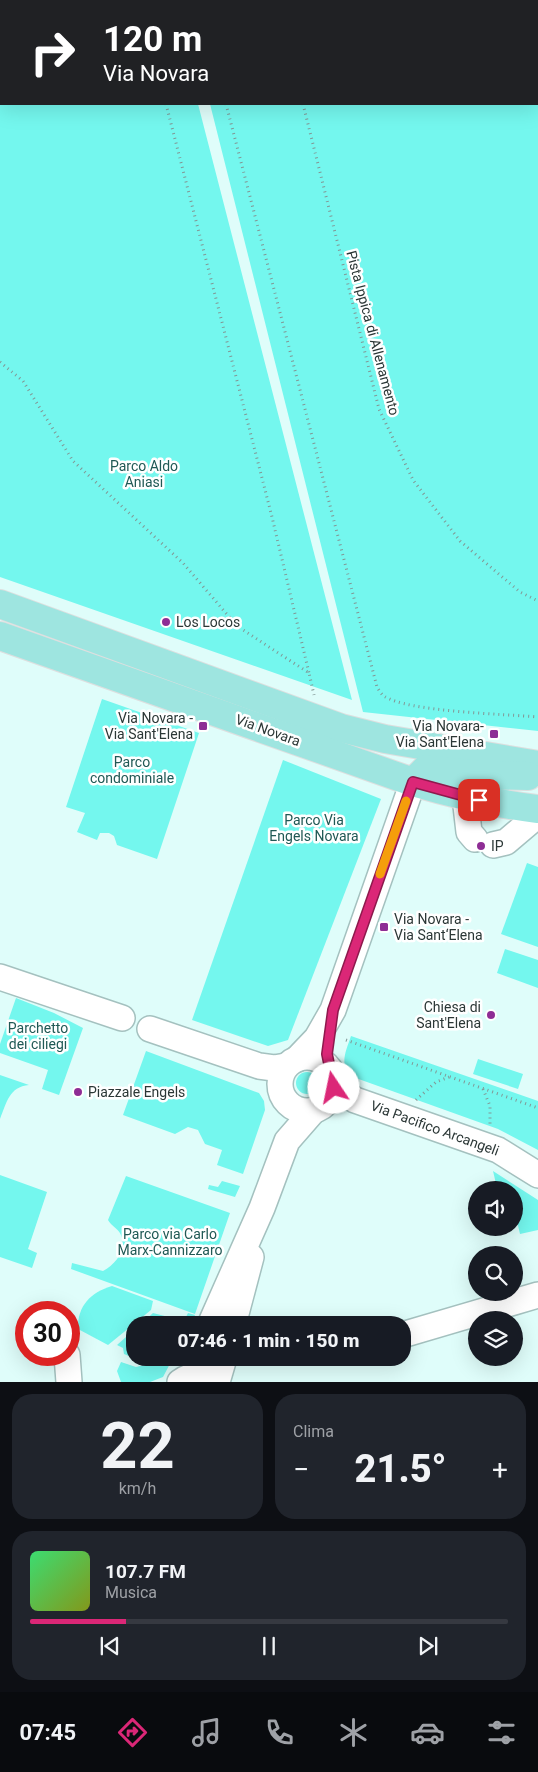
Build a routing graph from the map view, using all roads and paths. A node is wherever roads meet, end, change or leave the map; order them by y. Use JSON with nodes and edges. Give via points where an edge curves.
{"nodes":[{"id":1,"x":166,"y":105,"type":"edge"},
{"id":2,"x":226,"y":105,"type":"edge"},
{"id":3,"x":303,"y":105,"type":"edge"},
{"id":4,"x":0,"y":362,"type":"edge"},
{"id":5,"x":538,"y":601,"type":"edge"},
{"id":6,"x":0,"y":604,"type":"edge"},
{"id":7,"x":0,"y":636,"type":"edge"},
{"id":8,"x":0,"y":648,"type":"edge"},
{"id":9,"x":309,"y":672,"type":"junction"},
{"id":10,"x":316,"y":701,"type":"dead end"},
{"id":11,"x":538,"y":717,"type":"edge"},
{"id":12,"x":385,"y":739,"type":"junction"},
{"id":13,"x":538,"y":765,"type":"edge"},
{"id":14,"x":358,"y":775,"type":"dead end"},
{"id":15,"x":538,"y":776,"type":"edge"},
{"id":16,"x":413,"y":782,"type":"junction"},
{"id":17,"x":465,"y":797,"type":"junction"},
{"id":18,"x":537,"y":815,"type":"edge"},
{"id":19,"x":0,"y":977,"type":"edge"},
{"id":20,"x":333,"y":1010,"type":"junction"},
{"id":21,"x":122,"y":1018,"type":"dead end"},
{"id":22,"x":150,"y":1029,"type":"dead end"},
{"id":23,"x":346,"y":1040,"type":"dead end"},
{"id":24,"x":291,"y":1062,"type":"junction"},
{"id":25,"x":332,"y":1075,"type":"junction"},
{"id":26,"x":450,"y":1077,"type":"junction"},
{"id":27,"x":482,"y":1088,"type":"junction"},
{"id":28,"x":285,"y":1100,"type":"junction"},
{"id":29,"x":355,"y":1100,"type":"junction"},
{"id":30,"x":414,"y":1102,"type":"dead end"},
{"id":31,"x":319,"y":1107,"type":"junction"},
{"id":32,"x":538,"y":1108,"type":"edge"},
{"id":33,"x":490,"y":1129,"type":"dead end"},
{"id":34,"x":283,"y":1149,"type":"junction"},
{"id":35,"x":538,"y":1175,"type":"edge"},
{"id":36,"x":262,"y":1208,"type":"junction"},
{"id":37,"x":538,"y":1295,"type":"edge"},
{"id":38,"x":214,"y":1316,"type":"edge"},
{"id":39,"x":235,"y":1316,"type":"edge"},
{"id":40,"x":411,"y":1332,"type":"edge"},
{"id":41,"x":67,"y":1366,"type":"edge"},
{"id":42,"x":222,"y":1366,"type":"edge"},
{"id":43,"x":188,"y":1372,"type":"edge"},
{"id":44,"x":69,"y":1382,"type":"edge"},
{"id":45,"x":213,"y":1382,"type":"edge"},
{"id":46,"x":217,"y":1382,"type":"edge"}],
"edges":[{"from":1,"to":9,"type":"path"},
{"from":2,"to":11,"type":"path","via":[[377,687],[382,696],[428,708]]},
{"from":3,"to":5,"type":"path","name":"Pista Ippica di Allenamento","via":[[379,409],[413,480],[460,542],[520,592]]},
{"from":4,"to":9,"type":"path","via":[[22,381],[74,460],[183,563],[237,626]]},
{"from":6,"to":12,"type":"main road","name":"Via Novara","via":[[320,721]]},
{"from":7,"to":16,"type":"main road","name":"Via Novara"},
{"from":8,"to":14,"type":"street"},
{"from":9,"to":10,"type":"path"},
{"from":12,"to":13,"type":"main road","name":"Via Novara"},
{"from":12,"to":16,"type":"main road","via":[[402,760]]},
{"from":15,"to":16,"type":"main road","via":[[480,775],[426,769]]},
{"from":16,"to":17,"type":"main road","name":"Via Novara"},
{"from":16,"to":20,"type":"street"},
{"from":17,"to":18,"type":"main road","name":"Via Novara"},
{"from":17,"to":18,"type":"street","via":[[469,832],[484,842],[506,842]]},
{"from":19,"to":21,"type":"street"},
{"from":20,"to":24,"type":"street","via":[[317,1038]]},
{"from":20,"to":25,"type":"street","via":[[327,1045]]},
{"from":22,"to":24,"type":"street","via":[[259,1066],[274,1068]]},
{"from":23,"to":26,"type":"path"},
{"from":24,"to":25,"type":"street","via":[[310,1057],[318,1059]]},
{"from":24,"to":28,"type":"street","via":[[279,1083]]},
{"from":25,"to":29,"type":"street","name":"Via Pacifico Arcangeli","via":[[345,1093]]},
{"from":25,"to":31,"type":"street","via":[[334,1088]]},
{"from":26,"to":27,"type":"path"},
{"from":26,"to":30,"type":"path","via":[[429,1087]]},
{"from":27,"to":32,"type":"path"},
{"from":27,"to":33,"type":"path","via":[[490,1106]]},
{"from":28,"to":31,"type":"street","via":[[300,1110]]},
{"from":28,"to":34,"type":"street","via":[[287,1127]]},
{"from":29,"to":31,"type":"street","name":"Via Pacifico Arcangeli","via":[[338,1100]]},
{"from":29,"to":35,"type":"street","name":"Via Pacifico Arcangeli","via":[[498,1150]]},
{"from":31,"to":34,"type":"street","via":[[299,1125]]},
{"from":34,"to":36,"type":"street"},
{"from":36,"to":38,"type":"street"},
{"from":36,"to":39,"type":"street"},
{"from":37,"to":40,"type":"street"},
{"from":41,"to":44,"type":"street"},
{"from":42,"to":46,"type":"street"},
{"from":43,"to":45,"type":"street"}]}
